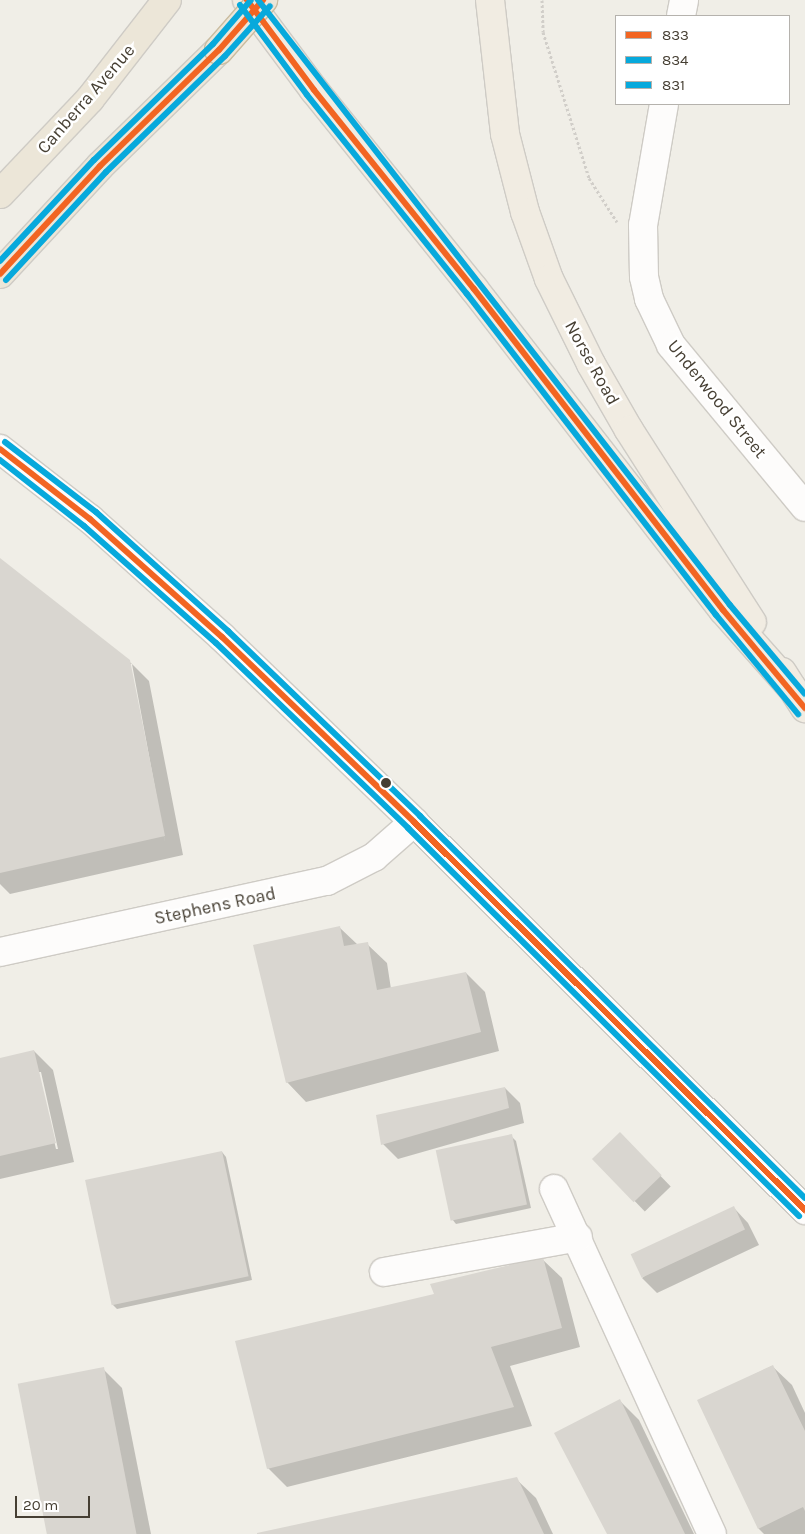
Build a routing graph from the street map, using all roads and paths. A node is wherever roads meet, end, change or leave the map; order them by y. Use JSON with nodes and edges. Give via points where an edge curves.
{"nodes":[{"id":1,"x":247,"y":0,"type":"edge"},
{"id":2,"x":263,"y":0,"type":"edge"},
{"id":3,"x":490,"y":0,"type":"edge"},
{"id":4,"x":542,"y":0,"type":"edge"},
{"id":5,"x":684,"y":0,"type":"edge"},
{"id":6,"x":166,"y":3,"type":"edge"},
{"id":7,"x":681,"y":15,"type":"edge"},
{"id":8,"x":664,"y":105,"type":"edge"},
{"id":9,"x":0,"y":194,"type":"edge"},
{"id":10,"x":618,"y":224,"type":"dead end"},
{"id":11,"x":0,"y":274,"type":"edge"},
{"id":12,"x":0,"y":448,"type":"edge"},
{"id":13,"x":805,"y":507,"type":"edge"},
{"id":14,"x":798,"y":698,"type":"edge"},
{"id":15,"x":414,"y":822,"type":"junction"},
{"id":16,"x":0,"y":952,"type":"edge"},
{"id":17,"x":554,"y":1189,"type":"dead end"},
{"id":18,"x":805,"y":1210,"type":"edge"},
{"id":19,"x":578,"y":1237,"type":"junction"},
{"id":20,"x":384,"y":1272,"type":"dead end"},
{"id":21,"x":712,"y":1534,"type":"edge"}],
"edges":[{"from":1,"to":14,"type":"main road","name":"Norse Road","via":[[314,90],[723,610]]},
{"from":2,"to":11,"type":"highway","bridge":true,"via":[[219,50],[100,166]]},
{"from":3,"to":14,"type":"main road","name":"Norse Road","via":[[505,134],[525,212],[549,279],[591,364],[629,430]]},
{"from":4,"to":10,"type":"path","via":[[543,32],[589,178]]},
{"from":5,"to":7,"type":"street"},
{"from":6,"to":9,"type":"highway","name":"Canberra Avenue","via":[[90,99]]},
{"from":8,"to":13,"type":"street","name":"Underwood Street","via":[[643,225],[644,277],[649,299],[671,345]]},
{"from":12,"to":15,"type":"street","via":[[90,519],[208,624]]},
{"from":15,"to":16,"type":"street","name":"Stephens Road","via":[[374,857],[327,881]]},
{"from":15,"to":18,"type":"street"},
{"from":17,"to":19,"type":"street"},
{"from":19,"to":20,"type":"street"},
{"from":19,"to":21,"type":"street"}]}
